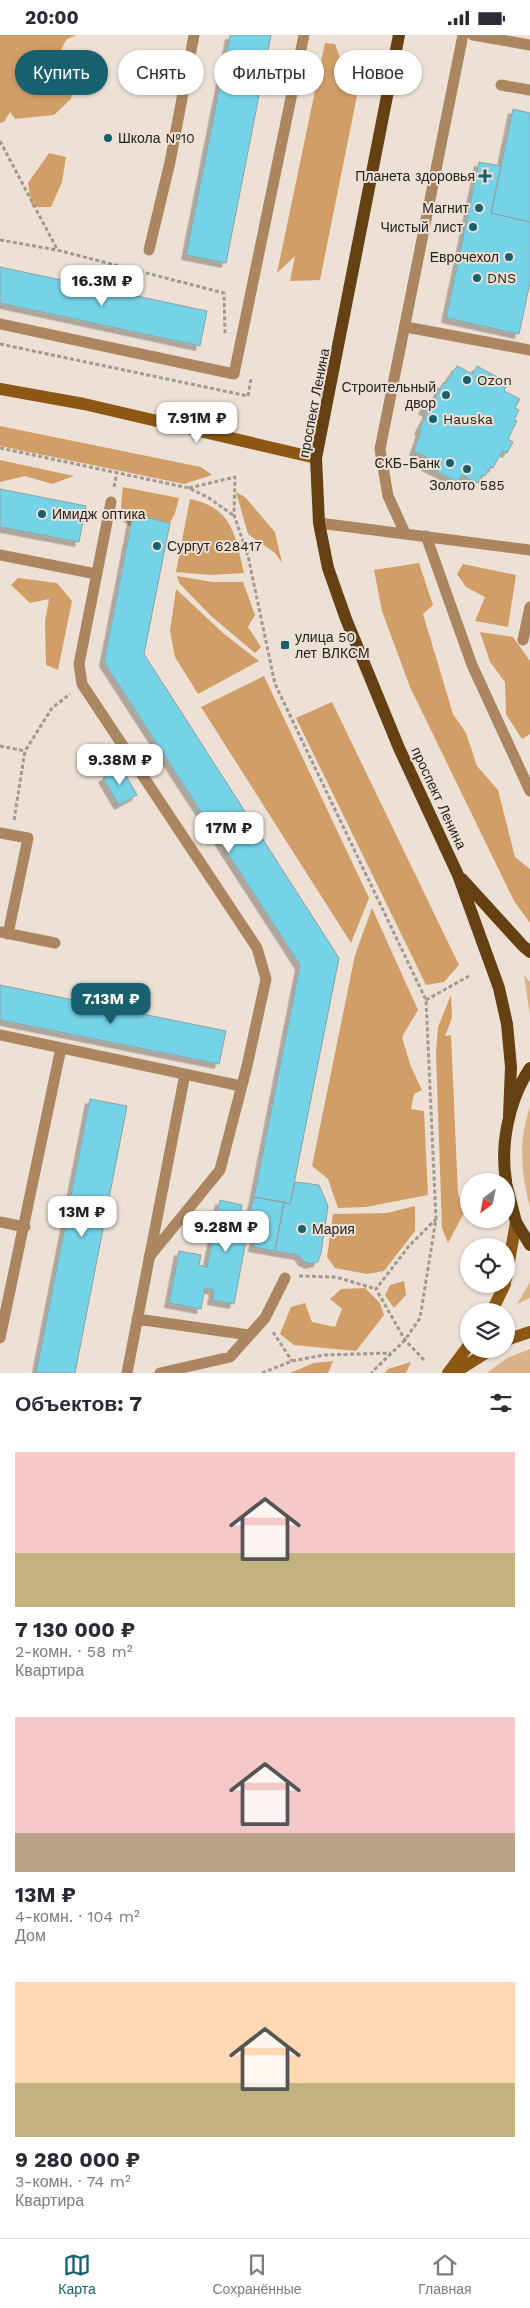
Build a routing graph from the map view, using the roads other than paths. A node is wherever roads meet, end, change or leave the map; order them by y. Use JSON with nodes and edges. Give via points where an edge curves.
{"nodes":[{"id":1,"x":194,"y":35,"type":"edge"},
{"id":2,"x":304,"y":35,"type":"edge"},
{"id":3,"x":400,"y":35,"type":"edge"},
{"id":4,"x":463,"y":35,"type":"edge"},
{"id":5,"x":473,"y":35,"type":"edge"},
{"id":6,"x":530,"y":45,"type":"edge"},
{"id":7,"x":501,"y":85,"type":"dead end"},
{"id":8,"x":530,"y":90,"type":"edge"},
{"id":9,"x":149,"y":250,"type":"dead end"},
{"id":10,"x":0,"y":324,"type":"edge"},
{"id":11,"x":406,"y":327,"type":"junction"},
{"id":12,"x":530,"y":349,"type":"edge"},
{"id":13,"x":0,"y":389,"type":"edge"},
{"id":14,"x":316,"y":458,"type":"junction"},
{"id":15,"x":111,"y":502,"type":"dead end"},
{"id":16,"x":320,"y":523,"type":"junction"},
{"id":17,"x":405,"y":533,"type":"junction"},
{"id":18,"x":426,"y":536,"type":"junction"},
{"id":19,"x":530,"y":550,"type":"edge"},
{"id":20,"x":0,"y":555,"type":"edge"},
{"id":21,"x":96,"y":574,"type":"junction"},
{"id":22,"x":530,"y":607,"type":"edge"},
{"id":23,"x":523,"y":640,"type":"dead end"},
{"id":24,"x":530,"y":791,"type":"edge"},
{"id":25,"x":6,"y":834,"type":"edge"},
{"id":26,"x":458,"y":875,"type":"junction"},
{"id":27,"x":4,"y":933,"type":"edge"},
{"id":28,"x":55,"y":943,"type":"dead end"},
{"id":29,"x":530,"y":952,"type":"edge"},
{"id":30,"x":0,"y":1035,"type":"edge"},
{"id":31,"x":61,"y":1047,"type":"junction"},
{"id":32,"x":530,"y":1068,"type":"edge"},
{"id":33,"x":185,"y":1074,"type":"junction"},
{"id":34,"x":241,"y":1086,"type":"junction"},
{"id":35,"x":509,"y":1116,"type":"junction"},
{"id":36,"x":506,"y":1173,"type":"edge"},
{"id":37,"x":515,"y":1218,"type":"edge"},
{"id":38,"x":0,"y":1222,"type":"edge"},
{"id":39,"x":516,"y":1222,"type":"junction"},
{"id":40,"x":25,"y":1227,"type":"junction"},
{"id":41,"x":513,"y":1238,"type":"edge"},
{"id":42,"x":530,"y":1245,"type":"edge"},
{"id":43,"x":149,"y":1257,"type":"junction"},
{"id":44,"x":285,"y":1278,"type":"road end"},
{"id":45,"x":137,"y":1319,"type":"junction"},
{"id":46,"x":2,"y":1323,"type":"edge"},
{"id":47,"x":530,"y":1332,"type":"edge"},
{"id":48,"x":249,"y":1335,"type":"junction"},
{"id":49,"x":515,"y":1337,"type":"edge"},
{"id":50,"x":0,"y":1338,"type":"edge"},
{"id":51,"x":460,"y":1357,"type":"edge"},
{"id":52,"x":478,"y":1358,"type":"edge"},
{"id":53,"x":127,"y":1373,"type":"edge"},
{"id":54,"x":160,"y":1373,"type":"edge"},
{"id":55,"x":448,"y":1373,"type":"edge"},
{"id":56,"x":454,"y":1373,"type":"edge"}],
"edges":[{"from":1,"to":9,"type":"lane","via":[[170,162]]},
{"from":2,"to":10,"type":"lane","via":[[234,374]]},
{"from":3,"to":14,"type":"main road","name":"проспект Ленина"},
{"from":4,"to":11,"type":"lane"},
{"from":5,"to":6,"type":"lane"},
{"from":7,"to":8,"type":"lane"},
{"from":11,"to":12,"type":"lane"},
{"from":11,"to":17,"type":"lane","via":[[380,449],[388,496]]},
{"from":13,"to":14,"type":"main road","via":[[84,404]]},
{"from":14,"to":16,"type":"main road","name":"проспект Ленина"},
{"from":15,"to":21,"type":"lane"},
{"from":16,"to":17,"type":"lane"},
{"from":16,"to":26,"type":"main road","name":"проспект Ленина","via":[[328,568],[346,619],[399,748]]},
{"from":17,"to":18,"type":"lane"},
{"from":18,"to":19,"type":"lane"},
{"from":18,"to":24,"type":"lane","via":[[472,665]]},
{"from":20,"to":21,"type":"lane"},
{"from":21,"to":34,"type":"lane","via":[[79,664],[82,684],[257,948],[266,979]]},
{"from":22,"to":23,"type":"lane"},
{"from":25,"to":27,"type":"lane","via":[[28,838]]},
{"from":26,"to":29,"type":"main road","name":"проспект Ленина"},
{"from":26,"to":35,"type":"main road","name":"проспект Ленина","via":[[503,1006],[511,1067]]},
{"from":27,"to":28,"type":"lane"},
{"from":30,"to":31,"type":"lane"},
{"from":31,"to":33,"type":"lane"},
{"from":31,"to":40,"type":"lane"},
{"from":32,"to":35,"type":"main road"},
{"from":33,"to":34,"type":"lane"},
{"from":33,"to":43,"type":"lane"},
{"from":34,"to":43,"type":"lane","via":[[220,1170]]},
{"from":35,"to":36,"type":"main road"},
{"from":37,"to":39,"type":"main road"},
{"from":38,"to":40,"type":"lane"},
{"from":39,"to":41,"type":"main road"},
{"from":39,"to":42,"type":"main road"},
{"from":40,"to":46,"type":"lane"},
{"from":43,"to":45,"type":"lane"},
{"from":44,"to":48,"type":"lane","via":[[265,1318]]},
{"from":45,"to":48,"type":"lane"},
{"from":45,"to":53,"type":"lane"},
{"from":46,"to":50,"type":"lane"},
{"from":47,"to":49,"type":"main road"},
{"from":48,"to":54,"type":"lane","via":[[230,1357]]},
{"from":51,"to":55,"type":"main road"},
{"from":52,"to":56,"type":"main road"}]}
